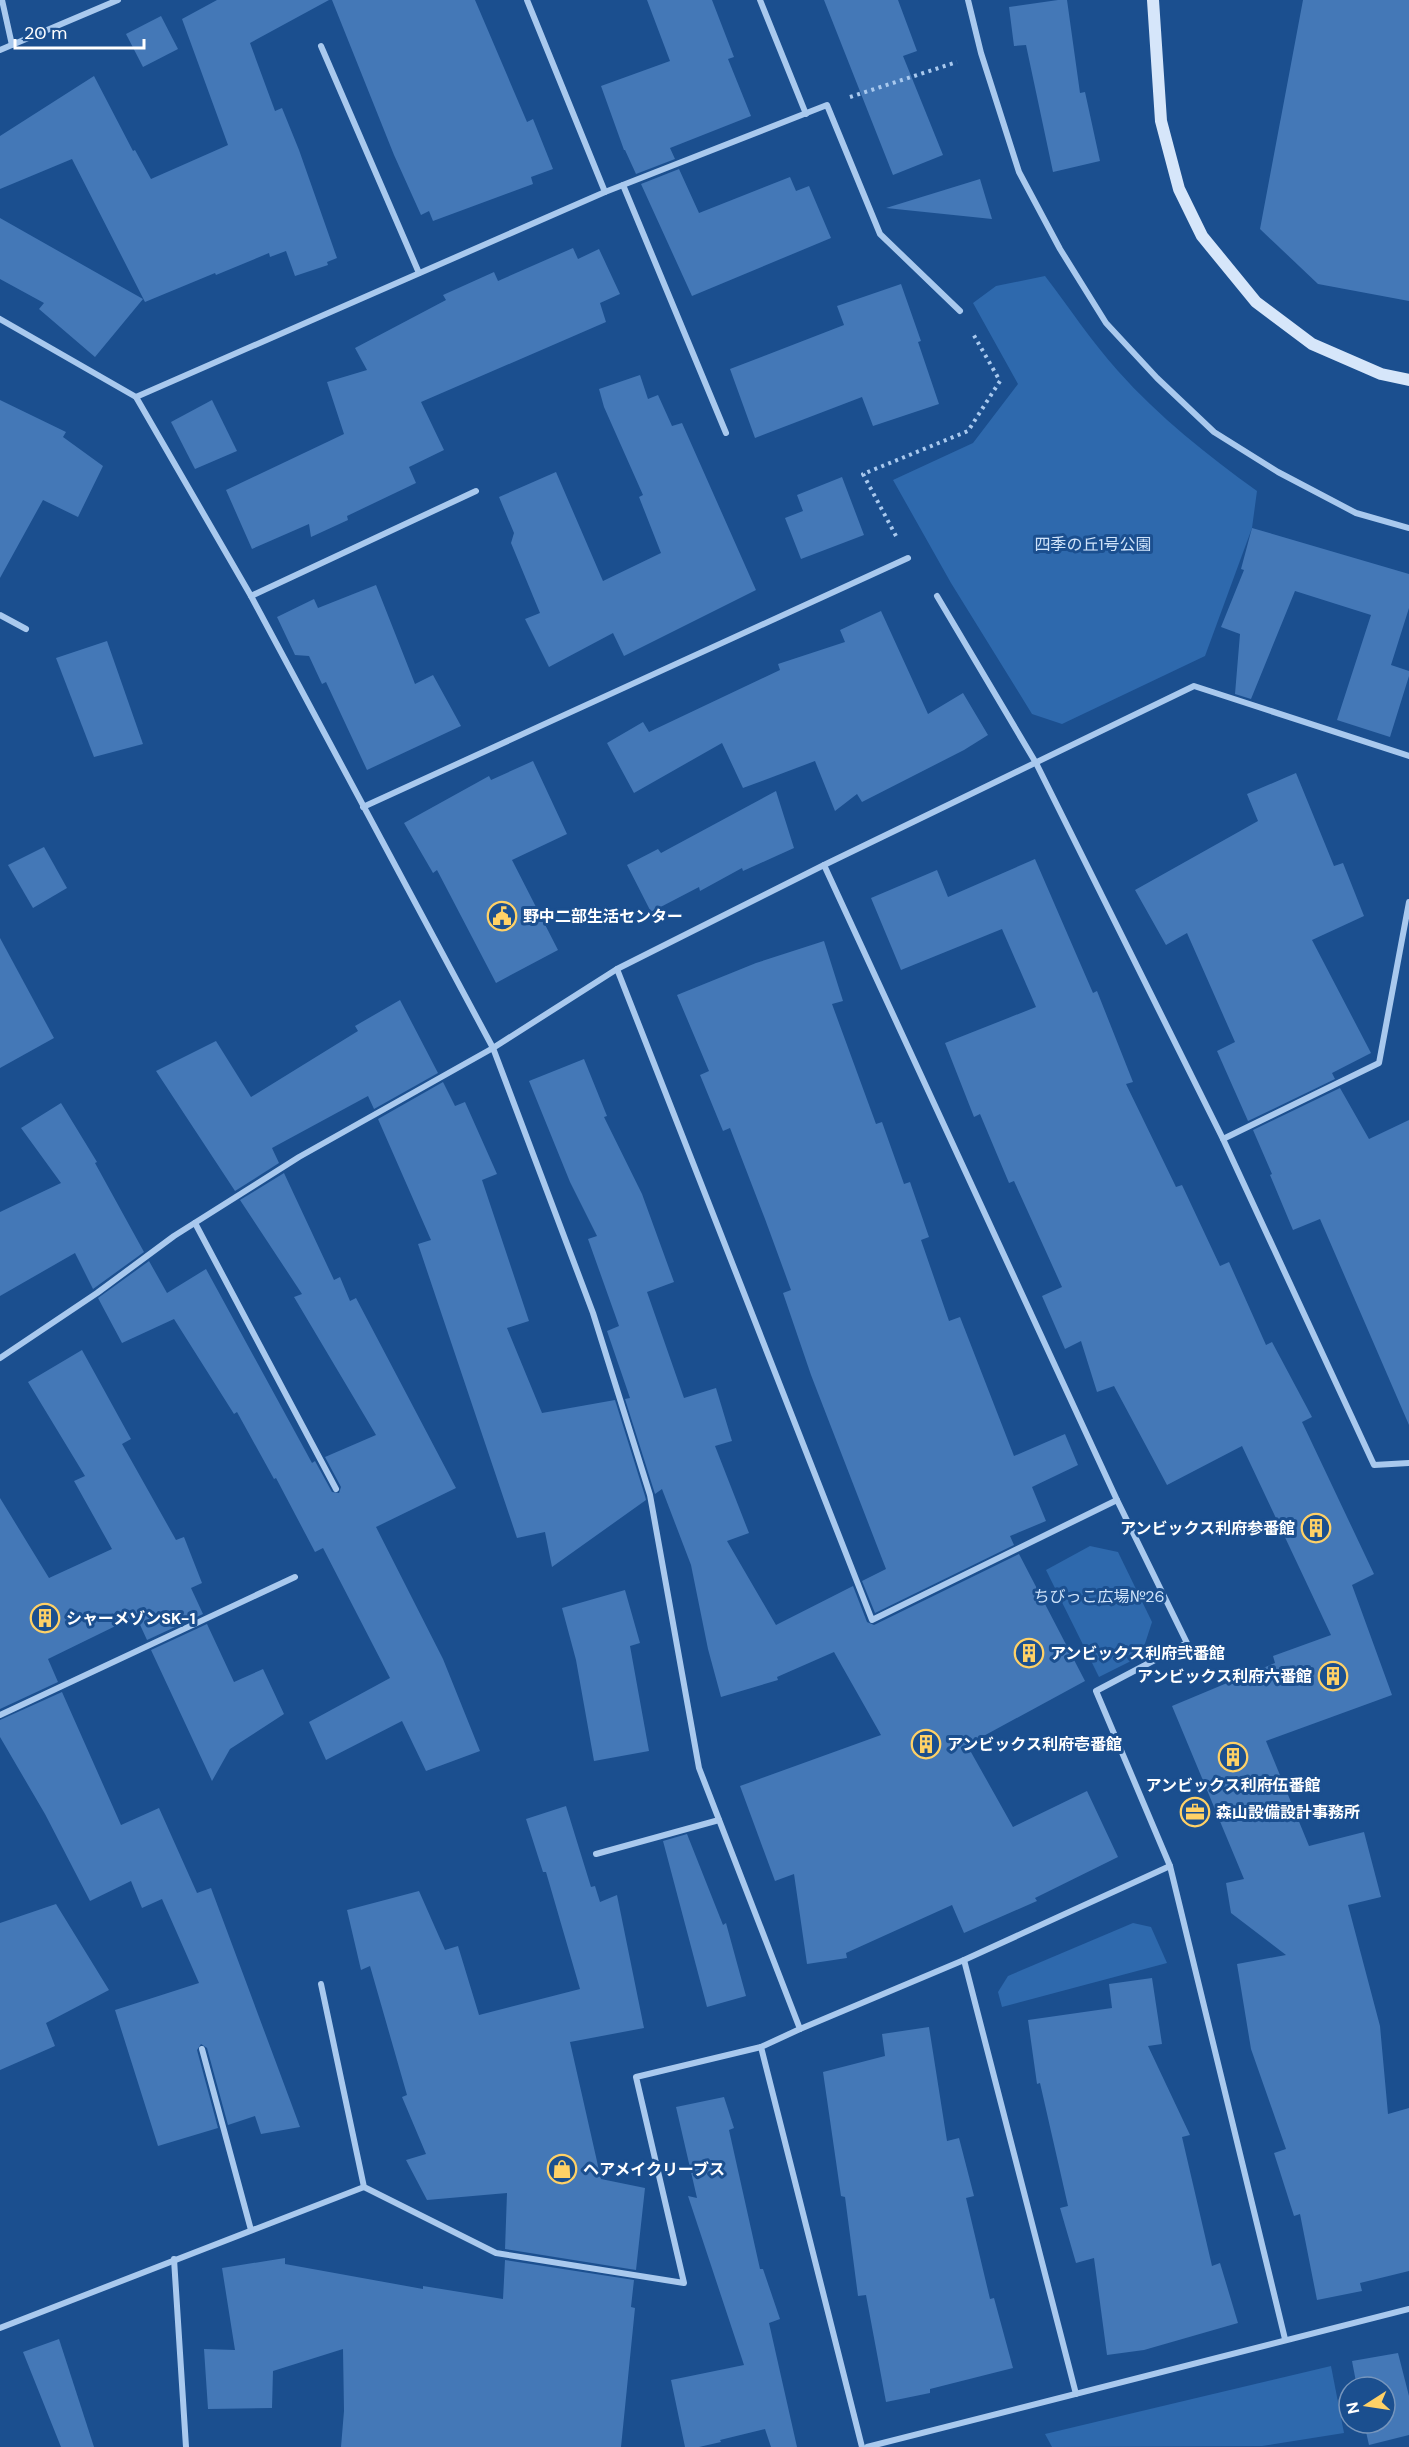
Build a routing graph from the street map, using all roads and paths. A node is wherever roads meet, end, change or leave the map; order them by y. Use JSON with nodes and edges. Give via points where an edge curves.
{"nodes":[{"id":1,"x":2,"y":0,"type":"edge"},
{"id":2,"x":118,"y":0,"type":"edge"},
{"id":3,"x":527,"y":0,"type":"edge"},
{"id":4,"x":760,"y":0,"type":"edge"},
{"id":5,"x":968,"y":0,"type":"edge"},
{"id":6,"x":1153,"y":0,"type":"edge"},
{"id":7,"x":12,"y":45,"type":"junction"},
{"id":8,"x":321,"y":46,"type":"dead end"},
{"id":9,"x":0,"y":50,"type":"edge"},
{"id":10,"x":981,"y":53,"type":"junction"},
{"id":11,"x":827,"y":105,"type":"junction"},
{"id":12,"x":806,"y":114,"type":"junction"},
{"id":13,"x":623,"y":185,"type":"junction"},
{"id":14,"x":605,"y":192,"type":"junction"},
{"id":15,"x":419,"y":273,"type":"junction"},
{"id":16,"x":960,"y":311,"type":"joint"},
{"id":17,"x":0,"y":319,"type":"edge"},
{"id":18,"x":1409,"y":380,"type":"edge"},
{"id":19,"x":136,"y":397,"type":"junction"},
{"id":20,"x":726,"y":433,"type":"dead end"},
{"id":21,"x":476,"y":490,"type":"dead end"},
{"id":22,"x":1409,"y":528,"type":"edge"},
{"id":23,"x":908,"y":558,"type":"joint"},
{"id":24,"x":250,"y":596,"type":"junction"},
{"id":25,"x":937,"y":596,"type":"dead end"},
{"id":26,"x":0,"y":615,"type":"edge"},
{"id":27,"x":26,"y":629,"type":"dead end"},
{"id":28,"x":1409,"y":756,"type":"edge"},
{"id":29,"x":1036,"y":763,"type":"junction"},
{"id":30,"x":363,"y":807,"type":"junction"},
{"id":31,"x":824,"y":865,"type":"junction"},
{"id":32,"x":1409,"y":902,"type":"edge"},
{"id":33,"x":617,"y":969,"type":"junction"},
{"id":34,"x":493,"y":1048,"type":"junction"},
{"id":35,"x":1223,"y":1139,"type":"junction"},
{"id":36,"x":195,"y":1223,"type":"junction"},
{"id":37,"x":0,"y":1358,"type":"edge"},
{"id":38,"x":1409,"y":1463,"type":"edge"},
{"id":39,"x":336,"y":1489,"type":"dead end"},
{"id":40,"x":1117,"y":1500,"type":"junction"},
{"id":41,"x":295,"y":1577,"type":"dead end"},
{"id":42,"x":0,"y":1715,"type":"edge"},
{"id":43,"x":719,"y":1820,"type":"junction"},
{"id":44,"x":596,"y":1854,"type":"dead end"},
{"id":45,"x":1170,"y":1866,"type":"junction"},
{"id":46,"x":964,"y":1960,"type":"junction"},
{"id":47,"x":321,"y":1984,"type":"dead end"},
{"id":48,"x":800,"y":2029,"type":"junction"},
{"id":49,"x":761,"y":2047,"type":"junction"},
{"id":50,"x":202,"y":2049,"type":"dead end"},
{"id":51,"x":364,"y":2187,"type":"junction"},
{"id":52,"x":251,"y":2230,"type":"junction"},
{"id":53,"x":174,"y":2259,"type":"junction"},
{"id":54,"x":1409,"y":2308,"type":"edge"},
{"id":55,"x":0,"y":2328,"type":"edge"},
{"id":56,"x":1285,"y":2339,"type":"junction"},
{"id":57,"x":1076,"y":2394,"type":"junction"},
{"id":58,"x":186,"y":2447,"type":"edge"},
{"id":59,"x":862,"y":2447,"type":"edge"},
{"id":60,"x":867,"y":2447,"type":"edge"}],
"edges":[{"from":1,"to":7,"type":"street"},
{"from":2,"to":7,"type":"street"},
{"from":3,"to":14,"type":"street"},
{"from":4,"to":12,"type":"street"},
{"from":5,"to":10,"type":"street"},
{"from":6,"to":18,"type":"street","via":[[1161,122],[1179,189],[1202,236],[1256,302],[1312,344],[1381,374]]},
{"from":7,"to":9,"type":"street"},
{"from":8,"to":15,"type":"street"},
{"from":10,"to":11,"type":"path"},
{"from":10,"to":22,"type":"street","via":[[1019,172],[1106,323],[1214,432],[1278,472],[1356,513]]},
{"from":11,"to":12,"type":"street"},
{"from":11,"to":16,"type":"street","via":[[880,234]]},
{"from":12,"to":13,"type":"street"},
{"from":13,"to":14,"type":"street"},
{"from":13,"to":20,"type":"street"},
{"from":14,"to":15,"type":"street"},
{"from":15,"to":19,"type":"street"},
{"from":16,"to":23,"type":"path","via":[[1000,381],[968,430],[863,474]]},
{"from":17,"to":19,"type":"street"},
{"from":19,"to":24,"type":"street"},
{"from":21,"to":24,"type":"street"},
{"from":23,"to":30,"type":"street"},
{"from":24,"to":30,"type":"street"},
{"from":25,"to":29,"type":"street"},
{"from":26,"to":27,"type":"street"},
{"from":28,"to":29,"type":"street","via":[[1194,686]]},
{"from":29,"to":31,"type":"street"},
{"from":29,"to":35,"type":"street"},
{"from":30,"to":34,"type":"street"},
{"from":31,"to":33,"type":"street"},
{"from":31,"to":40,"type":"street"},
{"from":32,"to":35,"type":"street","via":[[1379,1064]]},
{"from":33,"to":34,"type":"street"},
{"from":33,"to":40,"type":"street","via":[[872,1620]]},
{"from":34,"to":36,"type":"street","via":[[299,1157]]},
{"from":34,"to":43,"type":"street","via":[[593,1313],[650,1495],[699,1768]]},
{"from":35,"to":38,"type":"street","via":[[1374,1465]]},
{"from":36,"to":37,"type":"street"},
{"from":36,"to":39,"type":"street"},
{"from":40,"to":45,"type":"street","via":[[1187,1643],[1096,1691]]},
{"from":41,"to":42,"type":"street"},
{"from":43,"to":44,"type":"street"},
{"from":43,"to":48,"type":"street"},
{"from":45,"to":46,"type":"street"},
{"from":45,"to":56,"type":"street"},
{"from":46,"to":48,"type":"street"},
{"from":46,"to":57,"type":"street"},
{"from":47,"to":51,"type":"street"},
{"from":48,"to":49,"type":"street"},
{"from":49,"to":51,"type":"street","via":[[636,2077],[684,2283],[496,2253]]},
{"from":49,"to":59,"type":"street"},
{"from":50,"to":52,"type":"street"},
{"from":51,"to":52,"type":"street"},
{"from":52,"to":53,"type":"street"},
{"from":53,"to":55,"type":"street"},
{"from":53,"to":58,"type":"street"},
{"from":54,"to":56,"type":"street"},
{"from":56,"to":57,"type":"street"},
{"from":57,"to":60,"type":"street"}]}
